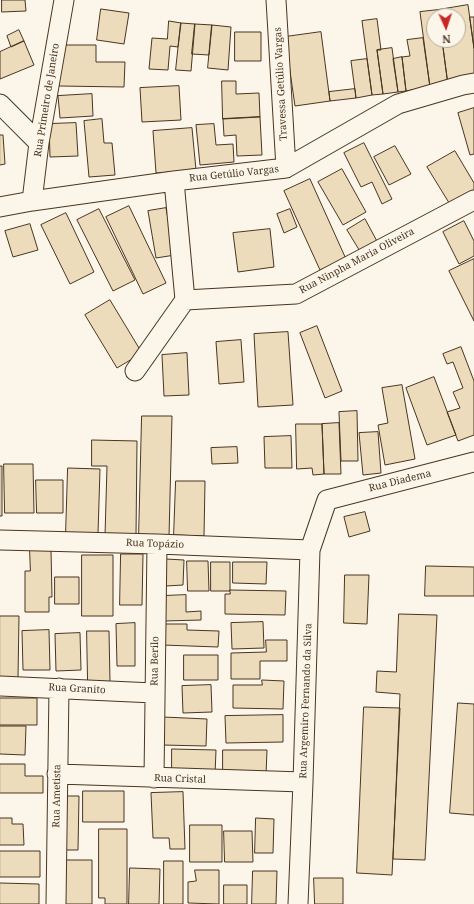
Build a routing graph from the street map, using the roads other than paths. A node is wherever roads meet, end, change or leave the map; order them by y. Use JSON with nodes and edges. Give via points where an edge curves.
{"nodes":[{"id":1,"x":64,"y":0,"type":"edge"},
{"id":2,"x":276,"y":0,"type":"edge"},
{"id":3,"x":474,"y":84,"type":"edge"},
{"id":4,"x":0,"y":104,"type":"edge"},
{"id":5,"x":40,"y":142,"type":"junction"},
{"id":6,"x":286,"y":168,"type":"junction"},
{"id":7,"x":174,"y":181,"type":"junction"},
{"id":8,"x":474,"y":200,"type":"edge"},
{"id":9,"x":32,"y":201,"type":"junction"},
{"id":10,"x":0,"y":207,"type":"edge"},
{"id":11,"x":185,"y":300,"type":"junction"},
{"id":12,"x":135,"y":371,"type":"dead end"},
{"id":13,"x":474,"y":462,"type":"edge"},
{"id":14,"x":327,"y":500,"type":"joint"},
{"id":15,"x":0,"y":540,"type":"edge"},
{"id":16,"x":157,"y":544,"type":"junction"},
{"id":17,"x":310,"y":550,"type":"junction"},
{"id":18,"x":0,"y":686,"type":"edge"},
{"id":19,"x":59,"y":688,"type":"junction"},
{"id":20,"x":154,"y":693,"type":"junction"},
{"id":21,"x":57,"y":774,"type":"junction"},
{"id":22,"x":154,"y":778,"type":"junction"},
{"id":23,"x":303,"y":782,"type":"junction"},
{"id":24,"x":56,"y":904,"type":"edge"},
{"id":25,"x":298,"y":904,"type":"edge"}],
"edges":[{"from":1,"to":5,"type":"street","name":"Rua Primeiro de Janeiro"},
{"from":2,"to":6,"type":"street","name":"Travessa Getúlio Vargas"},
{"from":3,"to":6,"type":"street","name":"Rua Getúlio Vargas","via":[[398,104]]},
{"from":4,"to":5,"type":"street"},
{"from":5,"to":9,"type":"street","name":"Rua Primeiro de Janeiro"},
{"from":6,"to":7,"type":"street","name":"Rua Getúlio Vargas"},
{"from":7,"to":9,"type":"street","name":"Rua Getúlio Vargas"},
{"from":7,"to":11,"type":"street"},
{"from":8,"to":11,"type":"street","name":"Rua Ninpha Maria Oliveira","via":[[296,294]]},
{"from":9,"to":10,"type":"street","name":"Rua Getúlio Vargas"},
{"from":11,"to":12,"type":"street"},
{"from":13,"to":14,"type":"street","name":"Rua Diadema"},
{"from":14,"to":17,"type":"street","name":"Rua Argemiro Fernando da Silva"},
{"from":15,"to":16,"type":"street","name":"Rua Topázio"},
{"from":16,"to":17,"type":"street","name":"Rua Topázio"},
{"from":16,"to":20,"type":"street","name":"Rua Berilo"},
{"from":17,"to":23,"type":"street","name":"Rua Argemiro Fernando da Silva"},
{"from":18,"to":19,"type":"street","name":"Rua Granito"},
{"from":19,"to":20,"type":"street","name":"Rua Granito"},
{"from":19,"to":21,"type":"street","name":"Rua Ametista"},
{"from":20,"to":22,"type":"street","name":"Rua Berilo"},
{"from":21,"to":22,"type":"street","name":"Rua Cristal"},
{"from":21,"to":24,"type":"street","name":"Rua Ametista"},
{"from":22,"to":23,"type":"street","name":"Rua Cristal"},
{"from":23,"to":25,"type":"street","name":"Rua Argemiro Fernando da Silva"}]}
